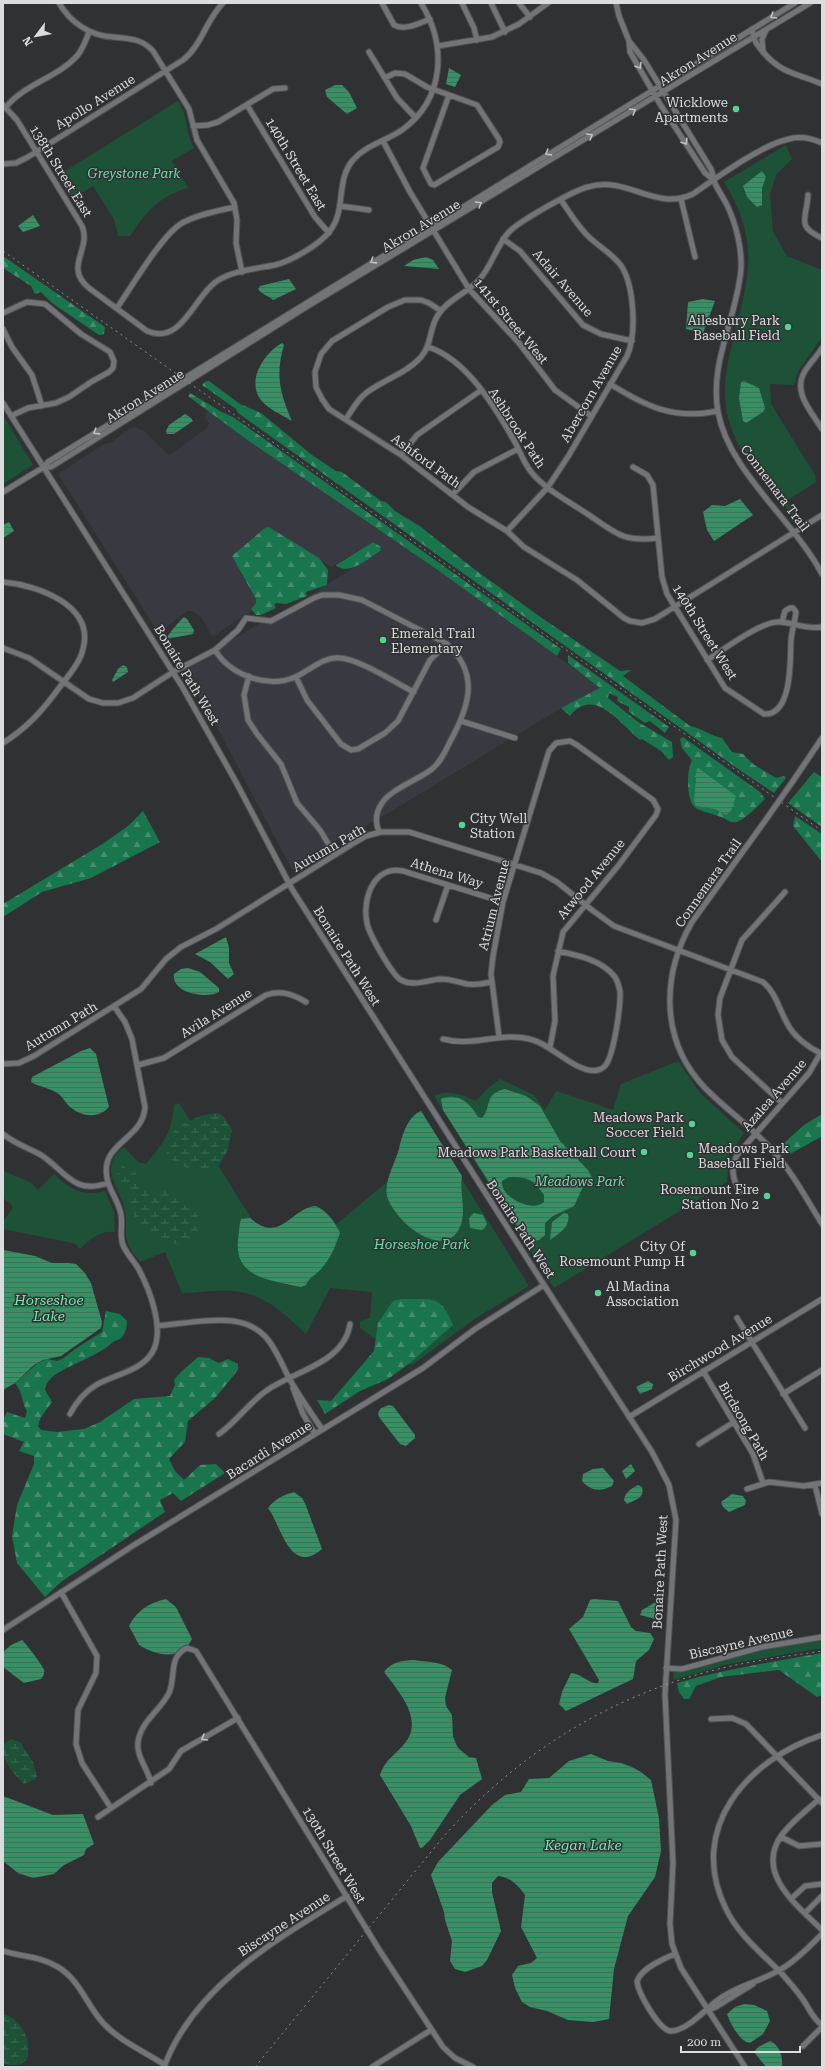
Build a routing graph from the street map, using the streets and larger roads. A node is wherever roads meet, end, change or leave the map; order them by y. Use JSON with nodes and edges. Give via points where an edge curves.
{"nodes":[{"id":1,"x":59,"y":3,"type":"edge"},
{"id":2,"x":223,"y":3,"type":"edge"},
{"id":3,"x":382,"y":3,"type":"edge"},
{"id":4,"x":421,"y":3,"type":"edge"},
{"id":5,"x":462,"y":3,"type":"edge"},
{"id":6,"x":491,"y":3,"type":"edge"},
{"id":7,"x":520,"y":3,"type":"edge"},
{"id":8,"x":548,"y":3,"type":"edge"},
{"id":9,"x":616,"y":3,"type":"edge"},
{"id":10,"x":794,"y":3,"type":"edge"},
{"id":11,"x":810,"y":3,"type":"edge"},
{"id":12,"x":530,"y":17,"type":"junction"},
{"id":13,"x":430,"y":19,"type":"junction"},
{"id":14,"x":752,"y":29,"type":"junction"},
{"id":15,"x":766,"y":30,"type":"junction"},
{"id":16,"x":90,"y":32,"type":"junction"},
{"id":17,"x":505,"y":32,"type":"junction"},
{"id":18,"x":753,"y":38,"type":"junction"},
{"id":19,"x":477,"y":40,"type":"junction"},
{"id":20,"x":629,"y":41,"type":"junction"},
{"id":21,"x":438,"y":46,"type":"junction"},
{"id":22,"x":369,"y":52,"type":"dead end"},
{"id":23,"x":764,"y":52,"type":"junction"},
{"id":24,"x":166,"y":71,"type":"junction"},
{"id":25,"x":385,"y":78,"type":"junction"},
{"id":26,"x":822,"y":84,"type":"edge"},
{"id":27,"x":659,"y":85,"type":"junction"},
{"id":28,"x":285,"y":88,"type":"dead end"},
{"id":29,"x":433,"y":89,"type":"junction"},
{"id":30,"x":653,"y":89,"type":"junction"},
{"id":31,"x":664,"y":93,"type":"junction"},
{"id":32,"x":449,"y":95,"type":"junction"},
{"id":33,"x":656,"y":97,"type":"junction"},
{"id":34,"x":247,"y":105,"type":"junction"},
{"id":35,"x":4,"y":106,"type":"edge"},
{"id":36,"x":415,"y":117,"type":"junction"},
{"id":37,"x":193,"y":126,"type":"junction"},
{"id":38,"x":383,"y":141,"type":"junction"},
{"id":39,"x":822,"y":143,"type":"edge"},
{"id":40,"x":36,"y":152,"type":"junction"},
{"id":41,"x":3,"y":164,"type":"edge"},
{"id":42,"x":714,"y":180,"type":"junction"},
{"id":43,"x":808,"y":195,"type":"dead end"},
{"id":44,"x":680,"y":199,"type":"junction"},
{"id":45,"x":560,"y":200,"type":"junction"},
{"id":46,"x":340,"y":206,"type":"junction"},
{"id":47,"x":235,"y":207,"type":"junction"},
{"id":48,"x":369,"y":210,"type":"dead end"},
{"id":49,"x":430,"y":226,"type":"junction"},
{"id":50,"x":433,"y":231,"type":"junction"},
{"id":51,"x":329,"y":233,"type":"junction"},
{"id":52,"x":822,"y":238,"type":"edge"},
{"id":53,"x":503,"y":239,"type":"junction"},
{"id":54,"x":695,"y":257,"type":"dead end"},
{"id":55,"x":242,"y":272,"type":"junction"},
{"id":56,"x":469,"y":289,"type":"junction"},
{"id":57,"x":117,"y":308,"type":"junction"},
{"id":58,"x":441,"y":311,"type":"junction"},
{"id":59,"x":3,"y":313,"type":"edge"},
{"id":60,"x":3,"y":328,"type":"edge"},
{"id":61,"x":632,"y":341,"type":"junction"},
{"id":62,"x":428,"y":347,"type":"junction"},
{"id":63,"x":822,"y":348,"type":"edge"},
{"id":64,"x":610,"y":384,"type":"junction"},
{"id":65,"x":480,"y":391,"type":"junction"},
{"id":66,"x":3,"y":403,"type":"edge"},
{"id":67,"x":42,"y":406,"type":"junction"},
{"id":68,"x":718,"y":411,"type":"junction"},
{"id":69,"x":11,"y":416,"type":"junction"},
{"id":70,"x":591,"y":416,"type":"junction"},
{"id":71,"x":346,"y":419,"type":"junction"},
{"id":72,"x":822,"y":430,"type":"edge"},
{"id":73,"x":518,"y":449,"type":"junction"},
{"id":74,"x":401,"y":455,"type":"junction"},
{"id":75,"x":44,"y":467,"type":"junction"},
{"id":76,"x":633,"y":467,"type":"dead end"},
{"id":77,"x":548,"y":487,"type":"junction"},
{"id":78,"x":3,"y":492,"type":"edge"},
{"id":79,"x":453,"y":494,"type":"junction"},
{"id":80,"x":822,"y":516,"type":"edge"},
{"id":81,"x":507,"y":531,"type":"junction"},
{"id":82,"x":795,"y":532,"type":"junction"},
{"id":83,"x":658,"y":538,"type":"junction"},
{"id":84,"x":822,"y":574,"type":"edge"},
{"id":85,"x":3,"y":582,"type":"edge"},
{"id":86,"x":675,"y":607,"type":"junction"},
{"id":87,"x":782,"y":622,"type":"junction"},
{"id":88,"x":792,"y":625,"type":"junction"},
{"id":89,"x":822,"y":628,"type":"edge"},
{"id":90,"x":447,"y":644,"type":"junction"},
{"id":91,"x":3,"y":648,"type":"edge"},
{"id":92,"x":215,"y":650,"type":"junction"},
{"id":93,"x":707,"y":660,"type":"junction"},
{"id":94,"x":173,"y":672,"type":"junction"},
{"id":95,"x":249,"y":676,"type":"junction"},
{"id":96,"x":296,"y":677,"type":"junction"},
{"id":97,"x":64,"y":682,"type":"junction"},
{"id":98,"x":414,"y":692,"type":"junction"},
{"id":99,"x":461,"y":721,"type":"junction"},
{"id":100,"x":515,"y":738,"type":"dead end"},
{"id":101,"x":822,"y":738,"type":"edge"},
{"id":102,"x":4,"y":740,"type":"edge"},
{"id":103,"x":561,"y":742,"type":"joint"},
{"id":104,"x":379,"y":832,"type":"junction"},
{"id":105,"x":335,"y":855,"type":"junction"},
{"id":106,"x":515,"y":864,"type":"junction"},
{"id":107,"x":289,"y":884,"type":"junction"},
{"id":108,"x":448,"y":885,"type":"junction"},
{"id":109,"x":785,"y":892,"type":"dead end"},
{"id":110,"x":503,"y":902,"type":"junction"},
{"id":111,"x":584,"y":905,"type":"junction"},
{"id":112,"x":436,"y":920,"type":"dead end"},
{"id":113,"x":678,"y":950,"type":"junction"},
{"id":114,"x":558,"y":951,"type":"junction"},
{"id":115,"x":731,"y":969,"type":"junction"},
{"id":116,"x":492,"y":982,"type":"junction"},
{"id":117,"x":306,"y":1002,"type":"dead end"},
{"id":118,"x":114,"y":1006,"type":"junction"},
{"id":119,"x":499,"y":1036,"type":"junction"},
{"id":120,"x":443,"y":1039,"type":"dead end"},
{"id":121,"x":550,"y":1047,"type":"junction"},
{"id":122,"x":821,"y":1054,"type":"edge"},
{"id":123,"x":3,"y":1064,"type":"edge"},
{"id":124,"x":138,"y":1065,"type":"junction"},
{"id":125,"x":782,"y":1103,"type":"junction"},
{"id":126,"x":755,"y":1133,"type":"junction"},
{"id":127,"x":3,"y":1134,"type":"edge"},
{"id":128,"x":108,"y":1183,"type":"junction"},
{"id":129,"x":740,"y":1192,"type":"dead end"},
{"id":130,"x":822,"y":1224,"type":"edge"},
{"id":131,"x":544,"y":1286,"type":"junction"},
{"id":132,"x":822,"y":1299,"type":"edge"},
{"id":133,"x":737,"y":1318,"type":"dead end"},
{"id":134,"x":350,"y":1324,"type":"dead end"},
{"id":135,"x":157,"y":1326,"type":"junction"},
{"id":136,"x":752,"y":1342,"type":"junction"},
{"id":137,"x":822,"y":1370,"type":"edge"},
{"id":138,"x":703,"y":1371,"type":"junction"},
{"id":139,"x":289,"y":1378,"type":"junction"},
{"id":140,"x":784,"y":1394,"type":"junction"},
{"id":141,"x":70,"y":1414,"type":"dead end"},
{"id":142,"x":629,"y":1417,"type":"junction"},
{"id":143,"x":734,"y":1422,"type":"junction"},
{"id":144,"x":805,"y":1428,"type":"dead end"},
{"id":145,"x":322,"y":1430,"type":"junction"},
{"id":146,"x":219,"y":1434,"type":"dead end"},
{"id":147,"x":315,"y":1434,"type":"junction"},
{"id":148,"x":699,"y":1444,"type":"dead end"},
{"id":149,"x":763,"y":1483,"type":"junction"},
{"id":150,"x":822,"y":1483,"type":"edge"},
{"id":151,"x":815,"y":1485,"type":"junction"},
{"id":152,"x":747,"y":1489,"type":"dead end"},
{"id":153,"x":822,"y":1514,"type":"edge"},
{"id":154,"x":61,"y":1592,"type":"junction"},
{"id":155,"x":3,"y":1630,"type":"edge"},
{"id":156,"x":822,"y":1637,"type":"edge"},
{"id":157,"x":666,"y":1668,"type":"junction"},
{"id":158,"x":238,"y":1718,"type":"junction"},
{"id":159,"x":710,"y":1719,"type":"dead end"},
{"id":160,"x":821,"y":1735,"type":"edge"},
{"id":161,"x":822,"y":1742,"type":"edge"},
{"id":162,"x":778,"y":1756,"type":"junction"},
{"id":163,"x":151,"y":1783,"type":"junction"},
{"id":164,"x":820,"y":1801,"type":"edge"},
{"id":165,"x":111,"y":1808,"type":"junction"},
{"id":166,"x":98,"y":1817,"type":"dead end"},
{"id":167,"x":781,"y":1837,"type":"junction"},
{"id":168,"x":822,"y":1844,"type":"edge"},
{"id":169,"x":822,"y":1884,"type":"edge"},
{"id":170,"x":347,"y":1896,"type":"junction"},
{"id":171,"x":822,"y":1896,"type":"edge"},
{"id":172,"x":791,"y":1899,"type":"junction"},
{"id":173,"x":805,"y":1913,"type":"junction"},
{"id":174,"x":822,"y":1930,"type":"edge"},
{"id":175,"x":822,"y":1934,"type":"edge"},
{"id":176,"x":3,"y":1951,"type":"edge"},
{"id":177,"x":675,"y":1954,"type":"junction"},
{"id":178,"x":778,"y":1971,"type":"junction"},
{"id":179,"x":708,"y":2010,"type":"junction"},
{"id":180,"x":822,"y":2026,"type":"edge"},
{"id":181,"x":431,"y":2030,"type":"junction"},
{"id":182,"x":803,"y":2046,"type":"dead end"},
{"id":183,"x":164,"y":2066,"type":"edge"},
{"id":184,"x":372,"y":2067,"type":"edge"},
{"id":185,"x":473,"y":2067,"type":"edge"},
{"id":186,"x":745,"y":2067,"type":"edge"}],
"edges":[{"from":1,"to":16,"type":"street","via":[[76,24]]},
{"from":2,"to":24,"type":"street","name":"Apollo Avenue","via":[[211,18],[193,51]]},
{"from":3,"to":13,"type":"street","via":[[397,27],[413,26]]},
{"from":4,"to":13,"type":"street"},
{"from":5,"to":19,"type":"street"},
{"from":6,"to":17,"type":"street"},
{"from":7,"to":12,"type":"street"},
{"from":8,"to":12,"type":"street"},
{"from":9,"to":20,"type":"street"},
{"from":10,"to":14,"type":"street","name":"Akron Avenue","one_way":true},
{"from":11,"to":15,"type":"street","name":"Akron Avenue"},
{"from":12,"to":17,"type":"street"},
{"from":13,"to":21,"type":"street"},
{"from":14,"to":18,"type":"street"},
{"from":14,"to":27,"type":"street","name":"Akron Avenue"},
{"from":15,"to":18,"type":"street","name":"Akron Avenue"},
{"from":15,"to":23,"type":"street","via":[[762,39]]},
{"from":16,"to":24,"type":"street","via":[[113,38],[133,38],[146,44],[153,50]]},
{"from":16,"to":35,"type":"street","via":[[76,57]]},
{"from":17,"to":19,"type":"street"},
{"from":18,"to":23,"type":"street"},
{"from":18,"to":31,"type":"street","name":"Akron Avenue"},
{"from":19,"to":21,"type":"street"},
{"from":20,"to":27,"type":"street","name":"Connemara Trail"},
{"from":20,"to":30,"type":"street","name":"Connemara Trail","one_way":true,"via":[[630,52]]},
{"from":21,"to":29,"type":"street","via":[[438,72]]},
{"from":22,"to":25,"type":"street"},
{"from":23,"to":26,"type":"street","via":[[776,66],[786,72]]},
{"from":24,"to":37,"type":"street","via":[[191,113]]},
{"from":24,"to":40,"type":"street","name":"Apollo Avenue"},
{"from":25,"to":29,"type":"street","via":[[395,73],[405,74]]},
{"from":25,"to":36,"type":"street","via":[[400,103]]},
{"from":27,"to":30,"type":"street","name":"Akron Avenue"},
{"from":27,"to":31,"type":"street","name":"Connemara Trail"},
{"from":28,"to":34,"type":"street","via":[[273,89]]},
{"from":29,"to":32,"type":"street"},
{"from":29,"to":36,"type":"street"},
{"from":30,"to":33,"type":"street","name":"Connemara Trail"},
{"from":30,"to":49,"type":"street","name":"Akron Avenue","one_way":true},
{"from":31,"to":33,"type":"street","name":"Akron Avenue"},
{"from":31,"to":42,"type":"street","name":"Connemara Trail","via":[[711,169]]},
{"from":32,"to":32,"type":"street","via":[[423,168],[434,185],[498,147],[500,142],[480,107]]},
{"from":33,"to":42,"type":"street","name":"Connemara Trail","one_way":true,"via":[[705,173]]},
{"from":50,"to":33,"type":"street","name":"Akron Avenue","one_way":true},
{"from":34,"to":37,"type":"street","via":[[218,122]]},
{"from":34,"to":51,"type":"street","name":"140th Street East","via":[[315,218]]},
{"from":35,"to":40,"type":"street","name":"138th Street East","via":[[17,120]]},
{"from":36,"to":38,"type":"street"},
{"from":37,"to":47,"type":"street","via":[[197,140]]},
{"from":38,"to":46,"type":"street","via":[[363,151],[350,164],[342,182]]},
{"from":38,"to":49,"type":"street","name":"141st Street West"},
{"from":39,"to":42,"type":"street","via":[[805,138],[781,141]]},
{"from":40,"to":41,"type":"street","name":"Apollo Avenue","via":[[16,163]]},
{"from":40,"to":57,"type":"street","name":"138th Street East","via":[[84,229],[84,242],[77,264],[80,278],[86,286]]},
{"from":42,"to":44,"type":"street"},
{"from":42,"to":68,"type":"street","name":"Connemara Trail","via":[[736,227],[741,263],[718,367]]},
{"from":43,"to":52,"type":"street","via":[[804,226]]},
{"from":44,"to":45,"type":"street","via":[[658,199],[627,187],[607,184],[588,186]]},
{"from":44,"to":54,"type":"street"},
{"from":45,"to":53,"type":"street","via":[[514,227]]},
{"from":45,"to":61,"type":"street","name":"Abercorn Avenue","via":[[580,227],[622,267],[629,288]]},
{"from":46,"to":48,"type":"street"},
{"from":46,"to":51,"type":"street"},
{"from":47,"to":55,"type":"street","via":[[236,243]]},
{"from":47,"to":57,"type":"street","via":[[192,219],[175,228]]},
{"from":49,"to":50,"type":"street","name":"141st Street West"},
{"from":49,"to":75,"type":"street","name":"Akron Avenue","one_way":true,"via":[[48,462]]},
{"from":50,"to":56,"type":"street","name":"141st Street West"},
{"from":50,"to":75,"type":"street","name":"Akron Avenue","via":[[51,467]]},
{"from":51,"to":55,"type":"street","name":"138th Street East","via":[[287,261]]},
{"from":53,"to":56,"type":"street","via":[[483,275]]},
{"from":53,"to":61,"type":"street","name":"Adair Avenue","via":[[520,251],[583,325],[601,334]]},
{"from":55,"to":57,"type":"street","name":"138th Street East","via":[[225,277],[209,287],[180,325],[168,333],[157,334],[147,331]]},
{"from":56,"to":58,"type":"street"},
{"from":56,"to":70,"type":"street","name":"141st Street West","via":[[526,352],[555,390]]},
{"from":58,"to":62,"type":"street","via":[[432,328]]},
{"from":58,"to":71,"type":"street","name":"Ashford Path","via":[[421,300],[405,300],[388,307],[326,347],[316,364],[316,386],[325,404]]},
{"from":59,"to":67,"type":"street","via":[[27,302],[45,304],[114,357],[114,366],[109,372],[65,399]]},
{"from":60,"to":67,"type":"street","via":[[12,347],[32,375]]},
{"from":61,"to":64,"type":"street","name":"Abercorn Avenue","via":[[627,356]]},
{"from":62,"to":65,"type":"street","name":"Ashbrook Path","via":[[456,362]]},
{"from":62,"to":71,"type":"street","via":[[417,361],[364,395]]},
{"from":63,"to":72,"type":"street","via":[[805,369],[799,384],[802,397]]},
{"from":64,"to":68,"type":"street","via":[[647,405],[666,412],[687,415]]},
{"from":64,"to":70,"type":"street","name":"Abercorn Avenue"},
{"from":65,"to":73,"type":"street","name":"Ashbrook Path","via":[[500,417]]},
{"from":65,"to":74,"type":"street","via":[[421,432]]},
{"from":66,"to":69,"type":"street","name":"Bonaire Path West"},
{"from":67,"to":69,"type":"street"},
{"from":68,"to":82,"type":"street","name":"Connemara Trail","via":[[732,451]]},
{"from":69,"to":75,"type":"street","name":"Bonaire Path West"},
{"from":70,"to":77,"type":"street","name":"Abercorn Avenue"},
{"from":71,"to":74,"type":"street","name":"Ashford Path"},
{"from":73,"to":77,"type":"street","name":"Ashbrook Path","via":[[528,468]]},
{"from":73,"to":79,"type":"street","via":[[474,472]]},
{"from":74,"to":79,"type":"street","name":"Ashford Path"},
{"from":75,"to":78,"type":"street","name":"Akron Avenue"},
{"from":75,"to":94,"type":"street","name":"Bonaire Path West"},
{"from":76,"to":83,"type":"street","name":"140th Street West","via":[[647,475],[652,482]]},
{"from":77,"to":81,"type":"street","name":"Abercorn Avenue"},
{"from":77,"to":83,"type":"street","name":"Ashbrook Path","via":[[621,536],[638,540]]},
{"from":79,"to":81,"type":"street","name":"Ashford Path","via":[[468,507]]},
{"from":80,"to":82,"type":"street","name":"Ashford Path"},
{"from":81,"to":86,"type":"street","name":"Ashford Path","via":[[524,547],[577,580],[630,621],[648,622]]},
{"from":82,"to":84,"type":"street","name":"Connemara Trail"},
{"from":82,"to":86,"type":"street","name":"Ashford Path"},
{"from":83,"to":86,"type":"street","name":"140th Street West","via":[[663,586]]},
{"from":85,"to":97,"type":"street","via":[[40,591],[69,606],[77,615],[84,631],[83,650]]},
{"from":86,"to":93,"type":"street","name":"140th Street West"},
{"from":87,"to":88,"type":"street"},
{"from":87,"to":88,"type":"street","via":[[785,611],[793,608],[796,612]]},
{"from":87,"to":93,"type":"street","via":[[764,625]]},
{"from":88,"to":89,"type":"street","via":[[809,629]]},
{"from":88,"to":93,"type":"street","name":"140th Street West","via":[[791,663],[786,688],[779,707],[768,714],[758,712],[725,688]]},
{"from":90,"to":92,"type":"street","via":[[362,600],[339,595],[322,595],[271,620],[246,618],[238,630]]},
{"from":90,"to":98,"type":"street","via":[[430,660]]},
{"from":90,"to":99,"type":"street","via":[[459,656],[468,678],[467,703]]},
{"from":91,"to":97,"type":"street","via":[[29,658]]},
{"from":92,"to":94,"type":"street"},
{"from":92,"to":95,"type":"street","via":[[227,664]]},
{"from":94,"to":97,"type":"street","via":[[133,698],[118,703],[93,700]]},
{"from":94,"to":107,"type":"street","name":"Bonaire Path West","via":[[229,769]]},
{"from":95,"to":96,"type":"street","via":[[277,681]]},
{"from":95,"to":105,"type":"street","via":[[244,695],[248,720],[281,764],[298,803],[320,830]]},
{"from":96,"to":98,"type":"street","via":[[324,662],[339,658],[364,666]]},
{"from":96,"to":98,"type":"street","via":[[303,696],[330,730],[346,748],[354,750],[364,747],[394,726]]},
{"from":97,"to":102,"type":"street","via":[[34,719]]},
{"from":99,"to":100,"type":"street"},
{"from":99,"to":104,"type":"street","via":[[436,765],[386,798],[381,804],[376,823]]},
{"from":101,"to":113,"type":"street","name":"Connemara Trail","bridge":true,"via":[[692,922]]},
{"from":103,"to":106,"type":"street","name":"Atrium Avenue","via":[[556,743],[550,751]]},
{"from":103,"to":111,"type":"street","name":"Atwood Avenue","via":[[570,741],[577,744],[656,803],[658,809],[618,866]]},
{"from":104,"to":105,"type":"street","name":"Autumn Path","via":[[366,836]]},
{"from":104,"to":106,"type":"street","name":"Autumn Path","via":[[409,832]]},
{"from":105,"to":107,"type":"street","name":"Autumn Path"},
{"from":106,"to":110,"type":"street","name":"Atrium Avenue"},
{"from":106,"to":111,"type":"street","name":"Autumn Path","via":[[549,877]]},
{"from":107,"to":118,"type":"street","name":"Autumn Path","via":[[176,951],[141,989]]},
{"from":107,"to":131,"type":"street","name":"Bonaire Path West"},
{"from":108,"to":110,"type":"street","name":"Athena Way"},
{"from":108,"to":112,"type":"street"},
{"from":108,"to":116,"type":"street","name":"Athena Way","via":[[398,870],[383,873],[370,889],[366,916],[369,932],[395,975],[406,982],[444,979],[472,984]]},
{"from":109,"to":115,"type":"street","via":[[744,937]]},
{"from":110,"to":116,"type":"street","name":"Atrium Avenue","via":[[492,961]]},
{"from":111,"to":113,"type":"street","name":"Autumn Path","via":[[614,926]]},
{"from":111,"to":114,"type":"street","name":"Atwood Avenue","via":[[565,928]]},
{"from":113,"to":115,"type":"street","name":"Autumn Path"},
{"from":113,"to":126,"type":"street","name":"Connemara Trail","via":[[671,976],[670,996],[674,1030],[681,1051],[702,1085]]},
{"from":114,"to":121,"type":"street","name":"Atwood Avenue","via":[[552,981],[555,1021]]},
{"from":114,"to":121,"type":"street","via":[[589,959],[612,974],[619,986],[619,1001],[608,1062],[600,1069],[591,1070],[575,1065]]},
{"from":115,"to":122,"type":"street","name":"Autumn Path","via":[[767,985],[790,1028]]},
{"from":115,"to":125,"type":"street","via":[[718,1010],[718,1026],[722,1040],[732,1057]]},
{"from":116,"to":119,"type":"street","name":"Atrium Avenue"},
{"from":117,"to":124,"type":"street","name":"Avila Avenue","via":[[288,993],[266,995],[164,1058]]},
{"from":118,"to":123,"type":"street","name":"Autumn Path","via":[[25,1060]]},
{"from":118,"to":124,"type":"street","via":[[130,1033]]},
{"from":119,"to":120,"type":"street","via":[[460,1043]]},
{"from":119,"to":121,"type":"street","via":[[526,1038]]},
{"from":122,"to":125,"type":"street","name":"Azalea Avenue","via":[[811,1071]]},
{"from":124,"to":128,"type":"street","via":[[145,1103],[144,1115],[138,1128],[116,1146],[110,1156],[106,1170]]},
{"from":125,"to":126,"type":"street","name":"Azalea Avenue"},
{"from":126,"to":129,"type":"street","name":"Azalea Avenue","via":[[734,1161],[733,1178]]},
{"from":126,"to":130,"type":"street","name":"Connemara Trail","via":[[783,1163]]},
{"from":127,"to":128,"type":"street","via":[[46,1158],[77,1184],[92,1187]]},
{"from":128,"to":135,"type":"street","via":[[121,1215],[122,1243],[148,1289]]},
{"from":131,"to":142,"type":"street","name":"Bonaire Path West"},
{"from":131,"to":145,"type":"street","name":"Bacardi Avenue","via":[[475,1329],[423,1368]]},
{"from":132,"to":136,"type":"street","name":"Birchwood Avenue"},
{"from":133,"to":136,"type":"street"},
{"from":134,"to":139,"type":"street","via":[[349,1333],[330,1355]]},
{"from":135,"to":139,"type":"street","via":[[225,1321],[244,1324],[269,1340]]},
{"from":135,"to":141,"type":"street","via":[[156,1345],[148,1358],[139,1366],[90,1389]]},
{"from":136,"to":138,"type":"street","name":"Birchwood Avenue"},
{"from":136,"to":140,"type":"street"},
{"from":137,"to":140,"type":"street"},
{"from":138,"to":142,"type":"street","name":"Birchwood Avenue"},
{"from":138,"to":143,"type":"street","name":"Birdsong Path"},
{"from":139,"to":145,"type":"street"},
{"from":139,"to":146,"type":"street","via":[[261,1395],[236,1421]]},
{"from":139,"to":147,"type":"street","via":[[303,1414]]},
{"from":140,"to":144,"type":"street"},
{"from":142,"to":157,"type":"street","name":"Bonaire Path West","via":[[662,1469],[674,1502],[676,1529]]},
{"from":143,"to":148,"type":"street"},
{"from":143,"to":149,"type":"street","name":"Birdsong Path","via":[[753,1454]]},
{"from":145,"to":147,"type":"street","name":"Bacardi Avenue"},
{"from":147,"to":154,"type":"street","name":"Bacardi Avenue"},
{"from":149,"to":151,"type":"street"},
{"from":149,"to":152,"type":"street"},
{"from":150,"to":151,"type":"street"},
{"from":151,"to":153,"type":"street"},
{"from":154,"to":155,"type":"street","name":"Bacardi Avenue"},
{"from":154,"to":165,"type":"street","via":[[97,1656],[96,1673],[78,1710],[76,1744],[82,1763]]},
{"from":156,"to":157,"type":"street","name":"Biscayne Avenue","via":[[762,1647],[682,1669]]},
{"from":157,"to":177,"type":"street","name":"Bonaire Path West","via":[[665,1694],[674,1863],[670,1924]]},
{"from":158,"to":163,"type":"street","one_way":true,"via":[[181,1751],[169,1769]]},
{"from":158,"to":163,"type":"street","name":"130th Street West","via":[[196,1650],[187,1648],[178,1652],[169,1693],[150,1716],[138,1743],[139,1755]]},
{"from":158,"to":170,"type":"street","name":"130th Street West"},
{"from":159,"to":162,"type":"street","via":[[726,1717],[741,1721]]},
{"from":160,"to":161,"type":"street"},
{"from":160,"to":162,"type":"street","via":[[804,1741]]},
{"from":162,"to":164,"type":"street"},
{"from":162,"to":178,"type":"street","via":[[752,1774],[732,1798],[720,1824],[714,1853],[718,1886],[728,1914],[744,1937]]},
{"from":163,"to":165,"type":"street"},
{"from":164,"to":167,"type":"street"},
{"from":165,"to":166,"type":"street"},
{"from":167,"to":168,"type":"street","via":[[799,1846]]},
{"from":167,"to":172,"type":"street","via":[[775,1851],[774,1868],[778,1883]]},
{"from":169,"to":172,"type":"street","via":[[804,1886]]},
{"from":170,"to":181,"type":"street","name":"130th Street West"},
{"from":170,"to":183,"type":"street","name":"Biscayne Avenue","via":[[268,1945],[228,1977],[191,2020]]},
{"from":171,"to":173,"type":"street"},
{"from":172,"to":173,"type":"street"},
{"from":173,"to":174,"type":"street"},
{"from":175,"to":178,"type":"street","via":[[798,1957]]},
{"from":176,"to":183,"type":"street","via":[[39,1958],[59,1968],[76,1983],[93,2012],[105,2025]]},
{"from":177,"to":179,"type":"street","name":"Bonaire Path West","via":[[685,1976]]},
{"from":177,"to":179,"type":"street","via":[[664,1958],[642,1973],[637,1981],[639,1990],[666,2030],[674,2031],[681,2028]]},
{"from":178,"to":179,"type":"street","via":[[716,2008]]},
{"from":178,"to":180,"type":"street","via":[[798,1992],[813,2017]]},
{"from":179,"to":186,"type":"street","name":"Bonaire Path West"},
{"from":180,"to":182,"type":"street"},
{"from":181,"to":184,"type":"street"},
{"from":181,"to":185,"type":"street","name":"130th Street West","via":[[449,2054]]}]}
